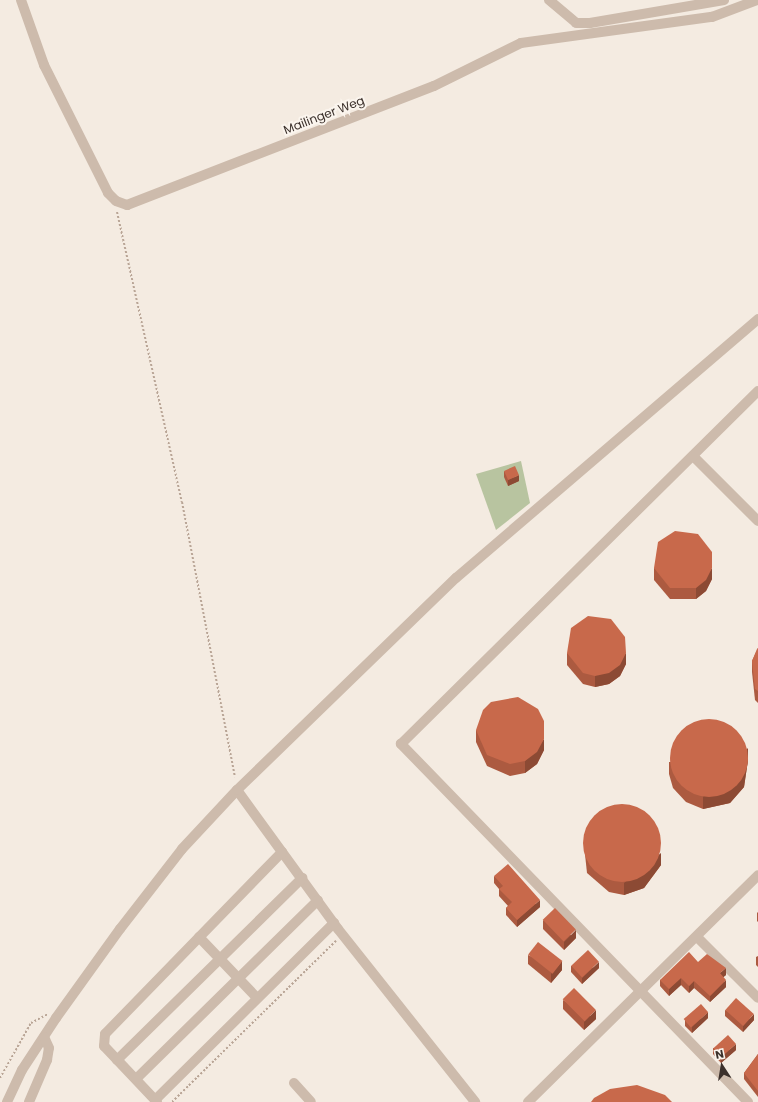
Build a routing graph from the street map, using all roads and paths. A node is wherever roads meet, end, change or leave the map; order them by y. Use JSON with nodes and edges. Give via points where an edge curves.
{"nodes":[{"id":1,"x":21,"y":0,"type":"edge"},
{"id":2,"x":549,"y":0,"type":"edge"},
{"id":3,"x":724,"y":0,"type":"edge"},
{"id":4,"x":757,"y":0,"type":"edge"},
{"id":5,"x":116,"y":201,"type":"junction"},
{"id":6,"x":758,"y":319,"type":"edge"},
{"id":7,"x":758,"y":391,"type":"edge"},
{"id":8,"x":693,"y":456,"type":"junction"},
{"id":9,"x":758,"y":521,"type":"edge"},
{"id":10,"x":237,"y":790,"type":"junction"},
{"id":11,"x":282,"y":852,"type":"junction"},
{"id":12,"x":758,"y":875,"type":"edge"},
{"id":13,"x":302,"y":878,"type":"junction"},
{"id":14,"x":318,"y":900,"type":"junction"},
{"id":15,"x":334,"y":923,"type":"junction"},
{"id":16,"x":343,"y":934,"type":"junction"},
{"id":17,"x":199,"y":937,"type":"junction"},
{"id":18,"x":697,"y":937,"type":"junction"},
{"id":19,"x":220,"y":960,"type":"junction"},
{"id":20,"x":238,"y":978,"type":"junction"},
{"id":21,"x":638,"y":993,"type":"junction"},
{"id":22,"x":257,"y":998,"type":"junction"},
{"id":23,"x":758,"y":998,"type":"edge"},
{"id":24,"x":56,"y":1018,"type":"junction"},
{"id":25,"x":44,"y":1037,"type":"junction"},
{"id":26,"x":117,"y":1060,"type":"junction"},
{"id":27,"x":0,"y":1078,"type":"edge"},
{"id":28,"x":136,"y":1079,"type":"junction"},
{"id":29,"x":294,"y":1083,"type":"dead end"},
{"id":30,"x":156,"y":1101,"type":"edge"},
{"id":31,"x":7,"y":1102,"type":"edge"},
{"id":32,"x":29,"y":1102,"type":"edge"},
{"id":33,"x":172,"y":1102,"type":"edge"},
{"id":34,"x":312,"y":1102,"type":"edge"},
{"id":35,"x":475,"y":1102,"type":"edge"},
{"id":36,"x":528,"y":1102,"type":"edge"},
{"id":37,"x":748,"y":1102,"type":"edge"}],
"edges":[{"from":1,"to":5,"type":"street","via":[[44,65]]},
{"from":2,"to":3,"type":"street","via":[[570,20],[590,23]]},
{"from":4,"to":5,"type":"street","name":"Mailinger Weg","via":[[712,17],[521,43],[434,86],[155,196],[127,205]]},
{"from":5,"to":10,"type":"path","via":[[182,502]]},
{"from":6,"to":10,"type":"street","via":[[451,583]]},
{"from":7,"to":8,"type":"street"},
{"from":8,"to":9,"type":"street"},
{"from":8,"to":21,"type":"street","via":[[401,744]]},
{"from":10,"to":11,"type":"street"},
{"from":10,"to":24,"type":"street","via":[[182,849]]},
{"from":11,"to":13,"type":"street"},
{"from":11,"to":17,"type":"street"},
{"from":12,"to":18,"type":"street"},
{"from":13,"to":14,"type":"street"},
{"from":13,"to":19,"type":"street"},
{"from":14,"to":15,"type":"street"},
{"from":14,"to":20,"type":"street"},
{"from":15,"to":16,"type":"street"},
{"from":15,"to":22,"type":"street"},
{"from":16,"to":33,"type":"path"},
{"from":16,"to":35,"type":"street"},
{"from":17,"to":19,"type":"street"},
{"from":17,"to":26,"type":"street","via":[[105,1034],[104,1046]]},
{"from":18,"to":21,"type":"street"},
{"from":18,"to":23,"type":"street"},
{"from":19,"to":20,"type":"street"},
{"from":19,"to":26,"type":"street"},
{"from":20,"to":22,"type":"street"},
{"from":20,"to":28,"type":"street"},
{"from":21,"to":36,"type":"street"},
{"from":21,"to":37,"type":"street"},
{"from":22,"to":30,"type":"street"},
{"from":24,"to":25,"type":"street"},
{"from":24,"to":27,"type":"path","via":[[44,1014],[31,1023]]},
{"from":25,"to":31,"type":"street"},
{"from":25,"to":32,"type":"street","via":[[49,1048],[47,1060]]},
{"from":26,"to":28,"type":"street"},
{"from":28,"to":30,"type":"street"},
{"from":29,"to":34,"type":"street"}]}
